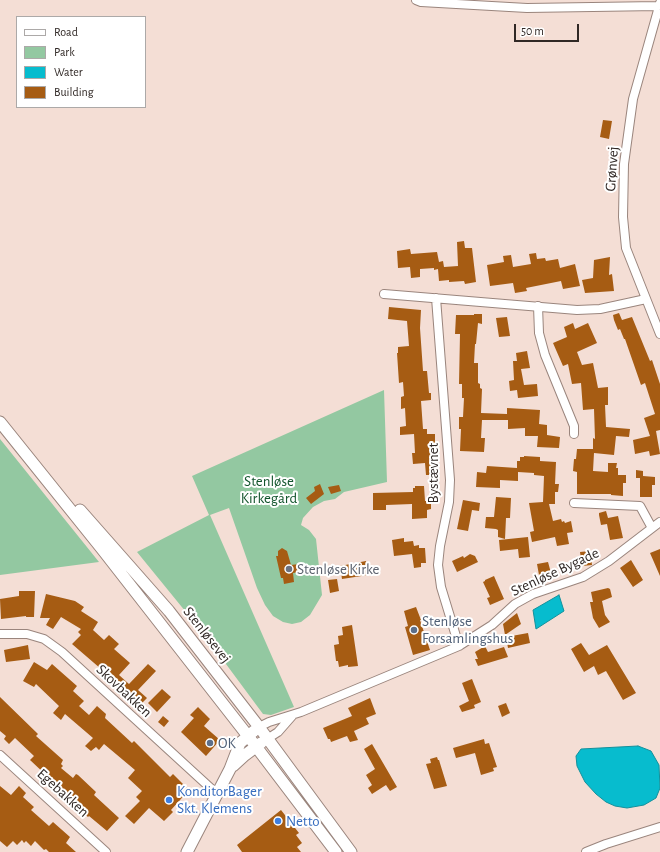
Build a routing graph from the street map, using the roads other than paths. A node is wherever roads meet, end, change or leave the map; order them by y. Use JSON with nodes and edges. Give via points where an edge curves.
{"nodes":[{"id":1,"x":416,"y":0,"type":"edge"},
{"id":2,"x":659,"y":4,"type":"edge"},
{"id":3,"x":384,"y":294,"type":"dead end"},
{"id":4,"x":436,"y":298,"type":"junction"},
{"id":5,"x":646,"y":299,"type":"junction"},
{"id":6,"x":538,"y":306,"type":"junction"},
{"id":7,"x":660,"y":334,"type":"edge"},
{"id":8,"x":0,"y":422,"type":"edge"},
{"id":9,"x":574,"y":434,"type":"dead end"},
{"id":10,"x":23,"y":450,"type":"junction"},
{"id":11,"x":574,"y":503,"type":"dead end"},
{"id":12,"x":660,"y":522,"type":"edge"},
{"id":13,"x":652,"y":528,"type":"junction"},
{"id":14,"x":0,"y":634,"type":"edge"},
{"id":15,"x":459,"y":646,"type":"junction"},
{"id":16,"x":293,"y":716,"type":"junction"},
{"id":17,"x":259,"y":727,"type":"junction"},
{"id":18,"x":248,"y":736,"type":"junction"},
{"id":19,"x":267,"y":739,"type":"junction"},
{"id":20,"x":256,"y":746,"type":"junction"},
{"id":21,"x":0,"y":755,"type":"edge"},
{"id":22,"x":230,"y":769,"type":"junction"},
{"id":23,"x":217,"y":794,"type":"junction"},
{"id":24,"x":660,"y":827,"type":"edge"},
{"id":25,"x":106,"y":852,"type":"edge"},
{"id":26,"x":187,"y":852,"type":"edge"},
{"id":27,"x":336,"y":852,"type":"edge"},
{"id":28,"x":351,"y":852,"type":"edge"},
{"id":29,"x":586,"y":852,"type":"edge"}],
"edges":[{"from":1,"to":2,"type":"street","via":[[527,8]]},
{"from":2,"to":5,"type":"street","name":"Grønvej","via":[[633,99],[624,164],[623,217],[626,248]]},
{"from":3,"to":4,"type":"street"},
{"from":4,"to":6,"type":"street"},
{"from":4,"to":15,"type":"street","name":"Bystævnet","via":[[450,480],[438,565],[441,587]]},
{"from":5,"to":6,"type":"street","via":[[600,309],[577,310]]},
{"from":5,"to":7,"type":"street","name":"Grønvej"},
{"from":6,"to":9,"type":"street","via":[[539,333],[544,355],[574,426]]},
{"from":8,"to":10,"type":"street","name":"Stenløsevej"},
{"from":10,"to":17,"type":"street","name":"Stenløsevej","via":[[44,469],[169,611]]},
{"from":10,"to":18,"type":"street","name":"Stenløsevej"},
{"from":11,"to":13,"type":"street","via":[[640,506]]},
{"from":12,"to":13,"type":"street","name":"Stenløse Bygade"},
{"from":13,"to":15,"type":"street","name":"Stenløse Bygade","via":[[609,561],[583,577],[533,594],[515,604],[492,625]]},
{"from":14,"to":23,"type":"street","name":"Skovbakken","via":[[27,634],[44,639],[62,652]]},
{"from":15,"to":16,"type":"street","name":"Stenløse Bygade"},
{"from":16,"to":17,"type":"street","name":"Stenløse Bygade"},
{"from":16,"to":19,"type":"street","name":"Stenløse Bygade","via":[[278,732]]},
{"from":17,"to":18,"type":"street"},
{"from":17,"to":19,"type":"street","name":"Stenløsevej"},
{"from":18,"to":20,"type":"street","name":"Stenløsevej"},
{"from":18,"to":22,"type":"street","via":[[240,743]]},
{"from":19,"to":20,"type":"street"},
{"from":19,"to":28,"type":"street","name":"Stenløsevej"},
{"from":20,"to":22,"type":"street"},
{"from":20,"to":27,"type":"street","name":"Stenløsevej"},
{"from":21,"to":25,"type":"street","name":"Egebakken"},
{"from":22,"to":23,"type":"street"},
{"from":23,"to":26,"type":"street"},
{"from":24,"to":29,"type":"street"}]}
